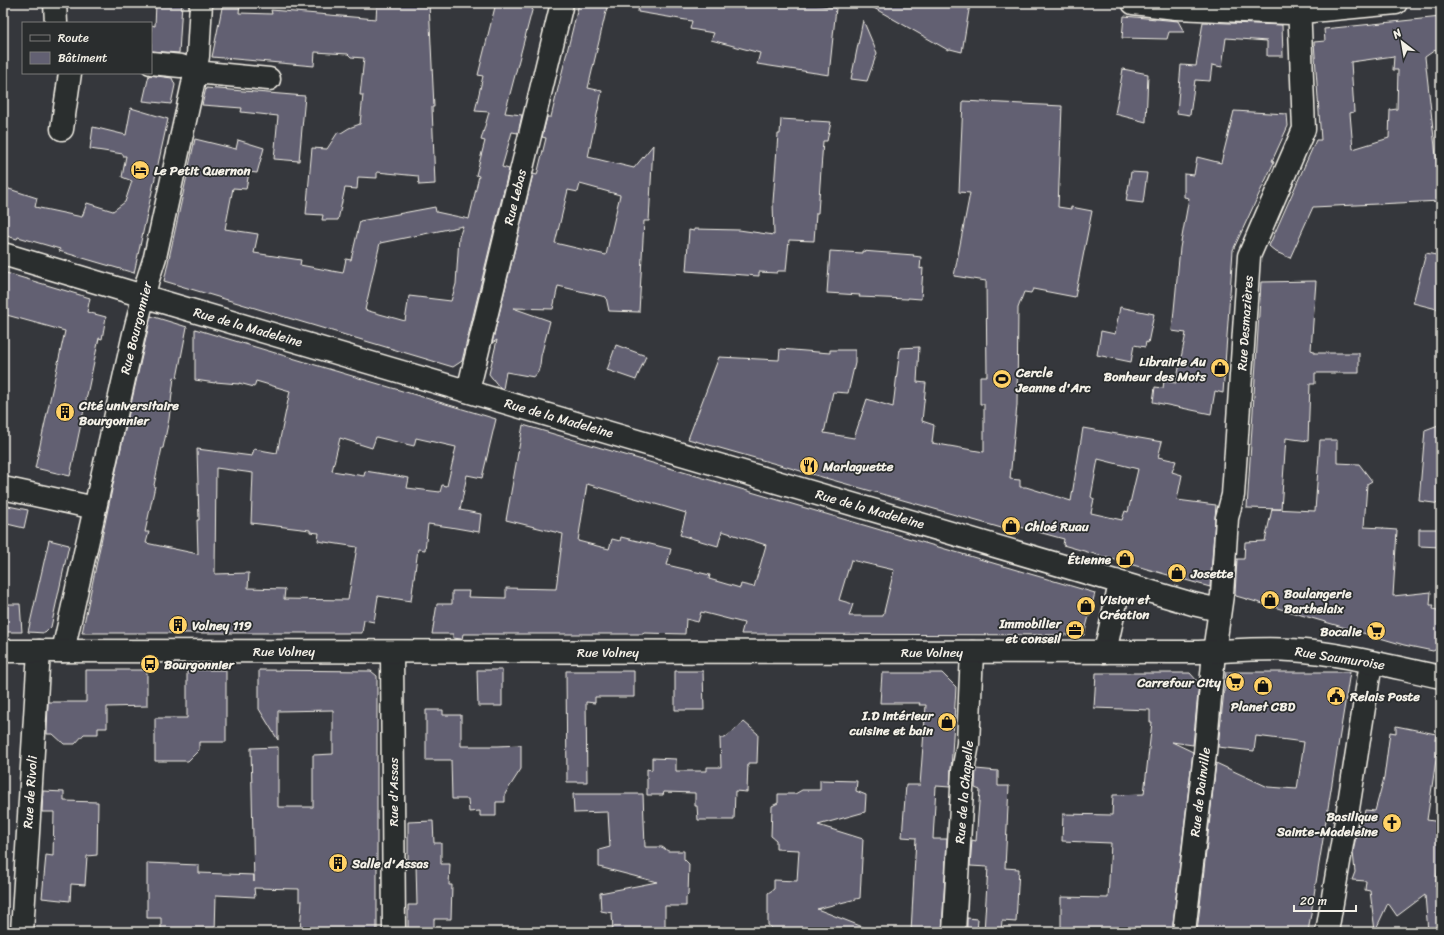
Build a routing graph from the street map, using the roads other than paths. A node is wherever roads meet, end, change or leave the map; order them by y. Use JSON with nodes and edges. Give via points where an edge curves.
{"nodes":[{"id":1,"x":55,"y":3,"type":"edge"},
{"id":2,"x":201,"y":3,"type":"edge"},
{"id":3,"x":562,"y":3,"type":"edge"},
{"id":4,"x":1133,"y":3,"type":"edge"},
{"id":5,"x":1396,"y":3,"type":"edge"},
{"id":6,"x":1300,"y":8,"type":"edge"},
{"id":7,"x":56,"y":22,"type":"edge"},
{"id":8,"x":152,"y":63,"type":"edge"},
{"id":9,"x":188,"y":69,"type":"junction"},
{"id":10,"x":70,"y":74,"type":"edge"},
{"id":11,"x":269,"y":79,"type":"dead end"},
{"id":12,"x":62,"y":129,"type":"dead end"},
{"id":13,"x":3,"y":254,"type":"edge"},
{"id":14,"x":144,"y":296,"type":"junction"},
{"id":15,"x":468,"y":392,"type":"junction"},
{"id":16,"x":3,"y":488,"type":"edge"},
{"id":17,"x":95,"y":508,"type":"junction"},
{"id":18,"x":1116,"y":581,"type":"junction"},
{"id":19,"x":1219,"y":610,"type":"junction"},
{"id":20,"x":3,"y":651,"type":"edge"},
{"id":21,"x":39,"y":651,"type":"junction"},
{"id":22,"x":63,"y":651,"type":"junction"},
{"id":23,"x":392,"y":652,"type":"junction"},
{"id":24,"x":972,"y":652,"type":"junction"},
{"id":25,"x":1105,"y":652,"type":"junction"},
{"id":26,"x":1214,"y":652,"type":"junction"},
{"id":27,"x":1371,"y":663,"type":"junction"},
{"id":28,"x":1441,"y":677,"type":"edge"},
{"id":29,"x":22,"y":932,"type":"edge"},
{"id":30,"x":394,"y":932,"type":"edge"},
{"id":31,"x":954,"y":932,"type":"edge"},
{"id":32,"x":1184,"y":932,"type":"edge"},
{"id":33,"x":1327,"y":932,"type":"edge"}],
"edges":[{"from":1,"to":7,"type":"street"},
{"from":2,"to":9,"type":"street","name":"Rue Bourgonnier","via":[[198,56]]},
{"from":3,"to":15,"type":"street","name":"Rue Lebas"},
{"from":4,"to":6,"type":"street","via":[[1176,8]]},
{"from":5,"to":6,"type":"street"},
{"from":6,"to":19,"type":"street","name":"Rue Desmazières","via":[[1304,129],[1249,256],[1233,495],[1227,518]]},
{"from":8,"to":9,"type":"street"},
{"from":9,"to":11,"type":"street"},
{"from":9,"to":14,"type":"street","name":"Rue Bourgonnier","via":[[155,257]]},
{"from":10,"to":12,"type":"street"},
{"from":13,"to":14,"type":"street","name":"Rue de la Madeleine"},
{"from":14,"to":15,"type":"street","name":"Rue de la Madeleine"},
{"from":14,"to":17,"type":"street","name":"Rue Bourgonnier"},
{"from":15,"to":18,"type":"street","name":"Rue de la Madeleine"},
{"from":16,"to":17,"type":"street"},
{"from":17,"to":22,"type":"street","name":"Rue Bourgonnier"},
{"from":18,"to":19,"type":"street","name":"Rue de la Madeleine"},
{"from":18,"to":25,"type":"street","via":[[1119,588]]},
{"from":19,"to":26,"type":"street","name":"Rue Desmazières"},
{"from":20,"to":21,"type":"street","name":"Rue Volney"},
{"from":21,"to":22,"type":"street","name":"Rue Volney"},
{"from":21,"to":29,"type":"street","name":"Rue de Rivoli"},
{"from":22,"to":23,"type":"street","name":"Rue Volney"},
{"from":23,"to":24,"type":"street","name":"Rue Volney"},
{"from":23,"to":30,"type":"street","name":"Rue d'Assas"},
{"from":24,"to":25,"type":"street","name":"Rue Volney"},
{"from":24,"to":31,"type":"street","name":"Rue de la Chapelle"},
{"from":25,"to":26,"type":"street","name":"Rue Volney"},
{"from":26,"to":27,"type":"street","name":"Rue Saumuroise","via":[[1244,649],[1291,650],[1329,654]]},
{"from":26,"to":32,"type":"street","name":"Rue de Dainville"},
{"from":27,"to":28,"type":"street","name":"Rue Saumuroise"},
{"from":27,"to":33,"type":"street"}]}
